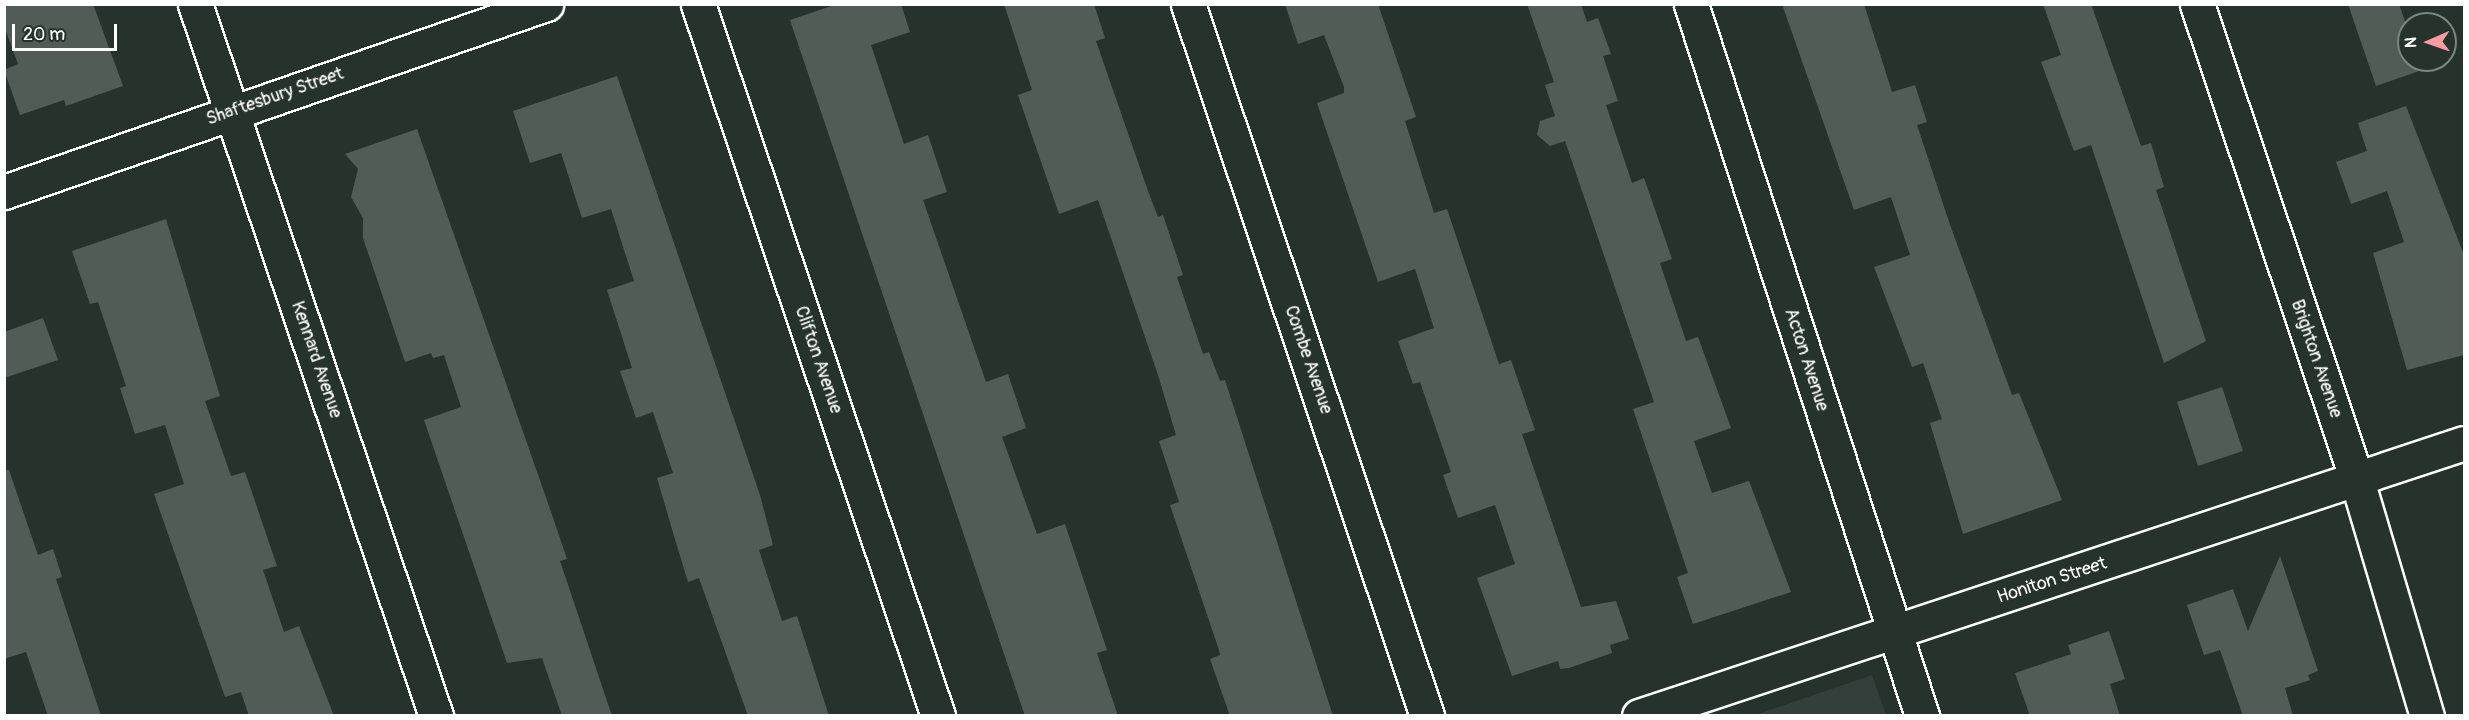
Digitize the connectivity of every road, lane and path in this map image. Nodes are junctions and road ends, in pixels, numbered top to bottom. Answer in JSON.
{"nodes":[{"id":1,"x":195,"y":4,"type":"edge"},
{"id":2,"x":546,"y":4,"type":"edge"},
{"id":3,"x":698,"y":4,"type":"edge"},
{"id":4,"x":1188,"y":4,"type":"edge"},
{"id":5,"x":1691,"y":4,"type":"edge"},
{"id":6,"x":2197,"y":4,"type":"edge"},
{"id":7,"x":232,"y":112,"type":"junction"},
{"id":8,"x":4,"y":192,"type":"edge"},
{"id":9,"x":2464,"y":443,"type":"edge"},
{"id":10,"x":2357,"y":480,"type":"junction"},
{"id":11,"x":1895,"y":632,"type":"junction"},
{"id":12,"x":436,"y":716,"type":"edge"},
{"id":13,"x":938,"y":716,"type":"edge"},
{"id":14,"x":1427,"y":716,"type":"edge"},
{"id":15,"x":1639,"y":716,"type":"edge"},
{"id":16,"x":1922,"y":716,"type":"edge"},
{"id":17,"x":2427,"y":716,"type":"edge"}],
"edges":[{"from":1,"to":7,"type":"street","name":"Kennard Avenue"},
{"from":2,"to":7,"type":"street","name":"Shaftesbury Street"},
{"from":3,"to":13,"type":"street","name":"Clifton Avenue"},
{"from":4,"to":14,"type":"street","name":"Combe Avenue"},
{"from":5,"to":11,"type":"street","name":"Acton Avenue"},
{"from":6,"to":10,"type":"street","name":"Brighton Avenue"},
{"from":7,"to":8,"type":"street","name":"Shaftesbury Street"},
{"from":7,"to":12,"type":"street","name":"Kennard Avenue"},
{"from":9,"to":10,"type":"street","name":"Honiton Street"},
{"from":10,"to":11,"type":"street","name":"Honiton Street"},
{"from":10,"to":17,"type":"street","name":"Brighton Avenue"},
{"from":11,"to":15,"type":"street","name":"Honiton Street"},
{"from":11,"to":16,"type":"street","name":"Acton Avenue"}]}
